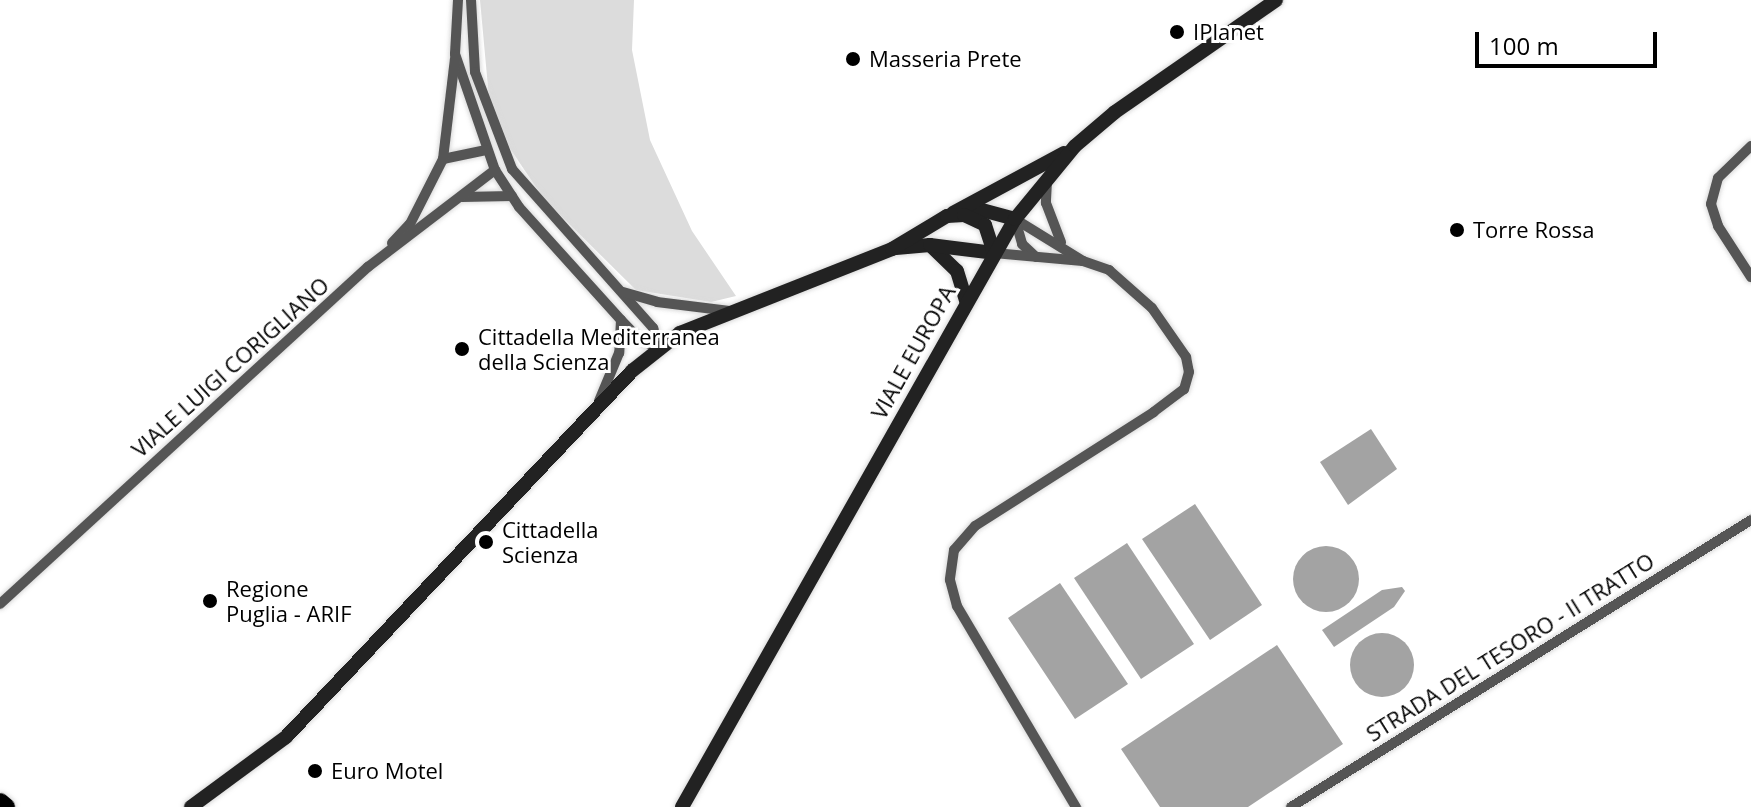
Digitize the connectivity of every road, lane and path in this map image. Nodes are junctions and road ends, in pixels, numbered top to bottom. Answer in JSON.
{"nodes":[{"id":1,"x":458,"y":0,"type":"edge"},
{"id":2,"x":471,"y":0,"type":"edge"},
{"id":3,"x":1276,"y":0,"type":"edge"},
{"id":4,"x":455,"y":54,"type":"junction"},
{"id":5,"x":1075,"y":146,"type":"junction"},
{"id":6,"x":1751,"y":146,"type":"edge"},
{"id":7,"x":486,"y":150,"type":"junction"},
{"id":8,"x":443,"y":159,"type":"junction"},
{"id":9,"x":495,"y":170,"type":"junction"},
{"id":10,"x":1047,"y":180,"type":"junction"},
{"id":11,"x":512,"y":196,"type":"junction"},
{"id":12,"x":456,"y":199,"type":"junction"},
{"id":13,"x":967,"y":206,"type":"junction"},
{"id":14,"x":947,"y":216,"type":"junction"},
{"id":15,"x":1015,"y":219,"type":"junction"},
{"id":16,"x":1062,"y":244,"type":"junction"},
{"id":17,"x":930,"y":245,"type":"junction"},
{"id":18,"x":892,"y":249,"type":"junction"},
{"id":19,"x":994,"y":253,"type":"junction"},
{"id":20,"x":1036,"y":257,"type":"junction"},
{"id":21,"x":1083,"y":261,"type":"junction"},
{"id":22,"x":368,"y":267,"type":"junction"},
{"id":23,"x":1751,"y":277,"type":"edge"},
{"id":24,"x":620,"y":291,"type":"junction"},
{"id":25,"x":966,"y":301,"type":"junction"},
{"id":26,"x":735,"y":311,"type":"junction"},
{"id":27,"x":621,"y":320,"type":"junction"},
{"id":28,"x":659,"y":348,"type":"junction"},
{"id":29,"x":596,"y":408,"type":"junction"},
{"id":30,"x":1751,"y":520,"type":"edge"},
{"id":31,"x":0,"y":604,"type":"edge"},
{"id":32,"x":0,"y":802,"type":"edge"},
{"id":33,"x":6,"y":807,"type":"edge"},
{"id":34,"x":191,"y":807,"type":"edge"},
{"id":35,"x":682,"y":807,"type":"edge"},
{"id":36,"x":1076,"y":807,"type":"edge"},
{"id":37,"x":1291,"y":807,"type":"edge"}],
"edges":[{"from":1,"to":4,"type":"street"},
{"from":2,"to":24,"type":"street"},
{"from":3,"to":5,"type":"main road","name":"VIALE EUROPA"},
{"from":4,"to":7,"type":"street"},
{"from":4,"to":8,"type":"street"},
{"from":5,"to":10,"type":"main road","name":"VIALE EUROPA"},
{"from":5,"to":13,"type":"main road"},
{"from":6,"to":23,"type":"street"},
{"from":7,"to":8,"type":"street"},
{"from":7,"to":9,"type":"street"},
{"from":8,"to":22,"type":"street"},
{"from":9,"to":11,"type":"street"},
{"from":9,"to":12,"type":"street","name":"VIALE LUIGI CORIGLIANO"},
{"from":10,"to":15,"type":"main road","name":"VIALE EUROPA"},
{"from":10,"to":16,"type":"street"},
{"from":11,"to":12,"type":"street"},
{"from":11,"to":27,"type":"street"},
{"from":12,"to":22,"type":"street","name":"VIALE LUIGI CORIGLIANO"},
{"from":13,"to":14,"type":"main road"},
{"from":13,"to":15,"type":"main road"},
{"from":14,"to":18,"type":"main road"},
{"from":14,"to":19,"type":"main road"},
{"from":15,"to":16,"type":"street"},
{"from":15,"to":19,"type":"main road","name":"VIALE EUROPA"},
{"from":15,"to":20,"type":"street"},
{"from":16,"to":21,"type":"street"},
{"from":17,"to":18,"type":"main road"},
{"from":17,"to":19,"type":"main road"},
{"from":17,"to":25,"type":"main road"},
{"from":18,"to":26,"type":"main road"},
{"from":19,"to":20,"type":"street"},
{"from":19,"to":25,"type":"main road","name":"VIALE EUROPA"},
{"from":20,"to":21,"type":"street"},
{"from":21,"to":36,"type":"street"},
{"from":22,"to":31,"type":"street","name":"VIALE LUIGI CORIGLIANO"},
{"from":24,"to":26,"type":"street"},
{"from":24,"to":28,"type":"street"},
{"from":25,"to":35,"type":"main road","name":"VIALE EUROPA"},
{"from":26,"to":28,"type":"main road"},
{"from":27,"to":28,"type":"street"},
{"from":27,"to":29,"type":"street"},
{"from":28,"to":29,"type":"main road"},
{"from":29,"to":34,"type":"main road"},
{"from":30,"to":37,"type":"street","name":"STRADA DEL TESORO - II TRATTO"},
{"from":32,"to":33,"type":"highway"}]}
